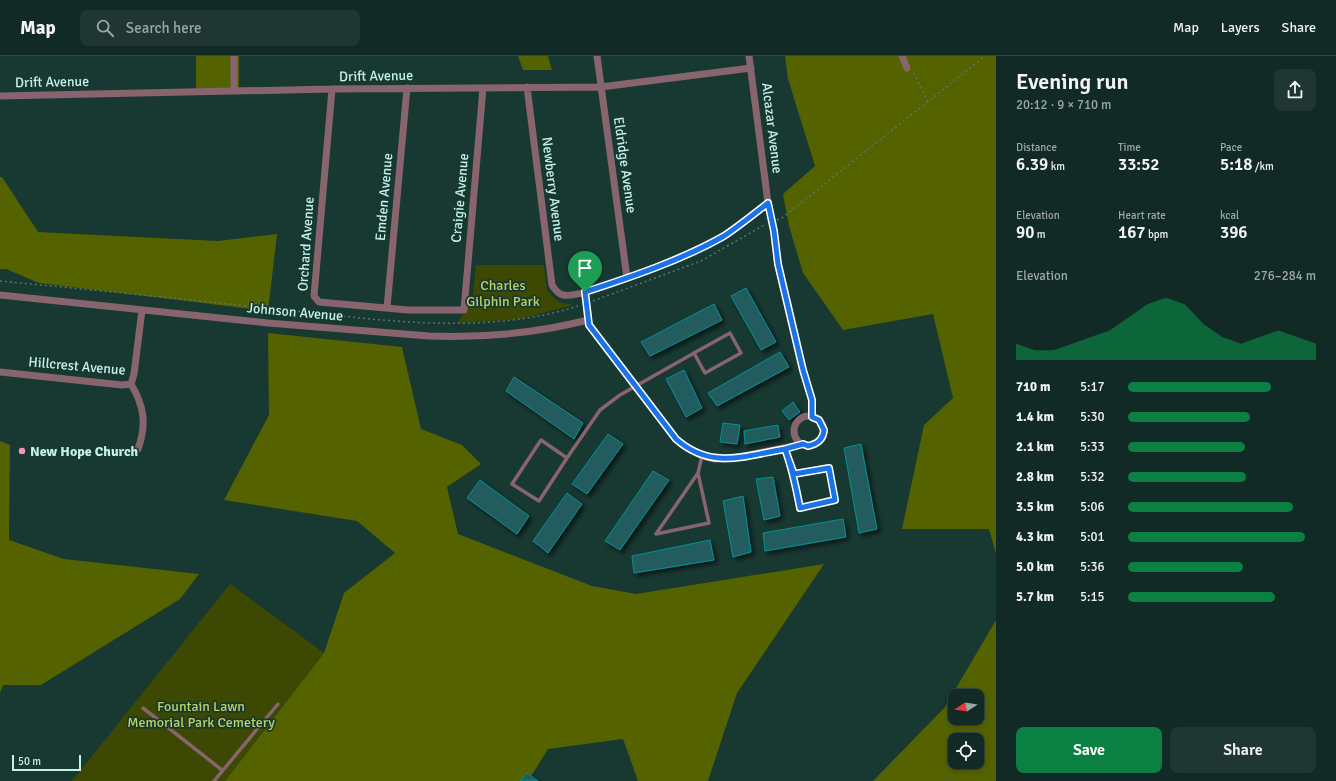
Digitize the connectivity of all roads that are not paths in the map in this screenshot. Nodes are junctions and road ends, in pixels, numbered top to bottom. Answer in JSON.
{"nodes":[{"id":1,"x":234,"y":56,"type":"edge"},
{"id":2,"x":597,"y":56,"type":"edge"},
{"id":3,"x":749,"y":56,"type":"edge"},
{"id":4,"x":902,"y":56,"type":"edge"},
{"id":5,"x":751,"y":68,"type":"junction"},
{"id":6,"x":907,"y":68,"type":"road end"},
{"id":7,"x":527,"y":87,"type":"junction"},
{"id":8,"x":601,"y":87,"type":"junction"},
{"id":9,"x":407,"y":88,"type":"junction"},
{"id":10,"x":483,"y":88,"type":"junction"},
{"id":11,"x":332,"y":89,"type":"junction"},
{"id":12,"x":234,"y":91,"type":"junction"},
{"id":13,"x":0,"y":96,"type":"edge"},
{"id":14,"x":768,"y":203,"type":"junction"},
{"id":15,"x":627,"y":278,"type":"junction"},
{"id":16,"x":585,"y":292,"type":"junction"},
{"id":17,"x":0,"y":295,"type":"edge"},
{"id":18,"x":387,"y":308,"type":"junction"},
{"id":19,"x":142,"y":310,"type":"junction"},
{"id":20,"x":464,"y":310,"type":"joint"},
{"id":21,"x":588,"y":320,"type":"junction"},
{"id":22,"x":694,"y":354,"type":"junction"},
{"id":23,"x":0,"y":372,"type":"edge"},
{"id":24,"x":131,"y":384,"type":"junction"},
{"id":25,"x":635,"y":387,"type":"junction"},
{"id":26,"x":812,"y":417,"type":"junction"},
{"id":27,"x":803,"y":444,"type":"junction"},
{"id":28,"x":138,"y":449,"type":"dead end"},
{"id":29,"x":785,"y":449,"type":"junction"},
{"id":30,"x":702,"y":456,"type":"junction"},
{"id":31,"x":567,"y":458,"type":"junction"},
{"id":32,"x":698,"y":473,"type":"junction"},
{"id":33,"x":794,"y":474,"type":"junction"},
{"id":34,"x":278,"y":704,"type":"dead end"},
{"id":35,"x":143,"y":708,"type":"dead end"},
{"id":36,"x":222,"y":770,"type":"junction"},
{"id":37,"x":214,"y":781,"type":"edge"}],
"edges":[{"from":1,"to":12,"type":"street"},
{"from":2,"to":8,"type":"street","name":"Eldridge Avenue"},
{"from":3,"to":5,"type":"street","name":"Alcazar Avenue"},
{"from":4,"to":6,"type":"street"},
{"from":5,"to":8,"type":"street","name":"Drift Avenue"},
{"from":5,"to":14,"type":"street","name":"Alcazar Avenue"},
{"from":7,"to":8,"type":"street","name":"Drift Avenue"},
{"from":7,"to":10,"type":"street","name":"Drift Avenue"},
{"from":7,"to":16,"type":"street","name":"Newberry Avenue"},
{"from":8,"to":15,"type":"street","name":"Eldridge Avenue"},
{"from":9,"to":10,"type":"street","name":"Drift Avenue"},
{"from":9,"to":11,"type":"street","name":"Drift Avenue"},
{"from":9,"to":18,"type":"street","name":"Emden Avenue"},
{"from":10,"to":20,"type":"street","name":"Craigie Avenue"},
{"from":11,"to":12,"type":"street","name":"Drift Avenue"},
{"from":11,"to":18,"type":"street","name":"Orchard Avenue"},
{"from":12,"to":13,"type":"street","name":"Drift Avenue"},
{"from":14,"to":15,"type":"street"},
{"from":14,"to":26,"type":"lane"},
{"from":15,"to":16,"type":"street"},
{"from":16,"to":21,"type":"street"},
{"from":17,"to":19,"type":"street","name":"Johnson Avenue"},
{"from":18,"to":20,"type":"street","name":"Orchard Avenue"},
{"from":19,"to":21,"type":"street","name":"Johnson Avenue"},
{"from":19,"to":24,"type":"street"},
{"from":21,"to":25,"type":"street"},
{"from":22,"to":22,"type":"lane"},
{"from":22,"to":25,"type":"lane"},
{"from":23,"to":24,"type":"street","name":"Hillcrest Avenue"},
{"from":24,"to":28,"type":"street","name":"Hillcrest Avenue"},
{"from":25,"to":30,"type":"street"},
{"from":25,"to":31,"type":"lane"},
{"from":26,"to":27,"type":"street"},
{"from":26,"to":27,"type":"street"},
{"from":27,"to":29,"type":"street"},
{"from":29,"to":30,"type":"street"},
{"from":29,"to":33,"type":"lane"},
{"from":30,"to":32,"type":"lane"},
{"from":31,"to":31,"type":"lane"},
{"from":32,"to":32,"type":"lane"},
{"from":33,"to":33,"type":"lane"},
{"from":34,"to":36,"type":"lane"},
{"from":35,"to":36,"type":"lane"},
{"from":36,"to":37,"type":"lane"}]}
